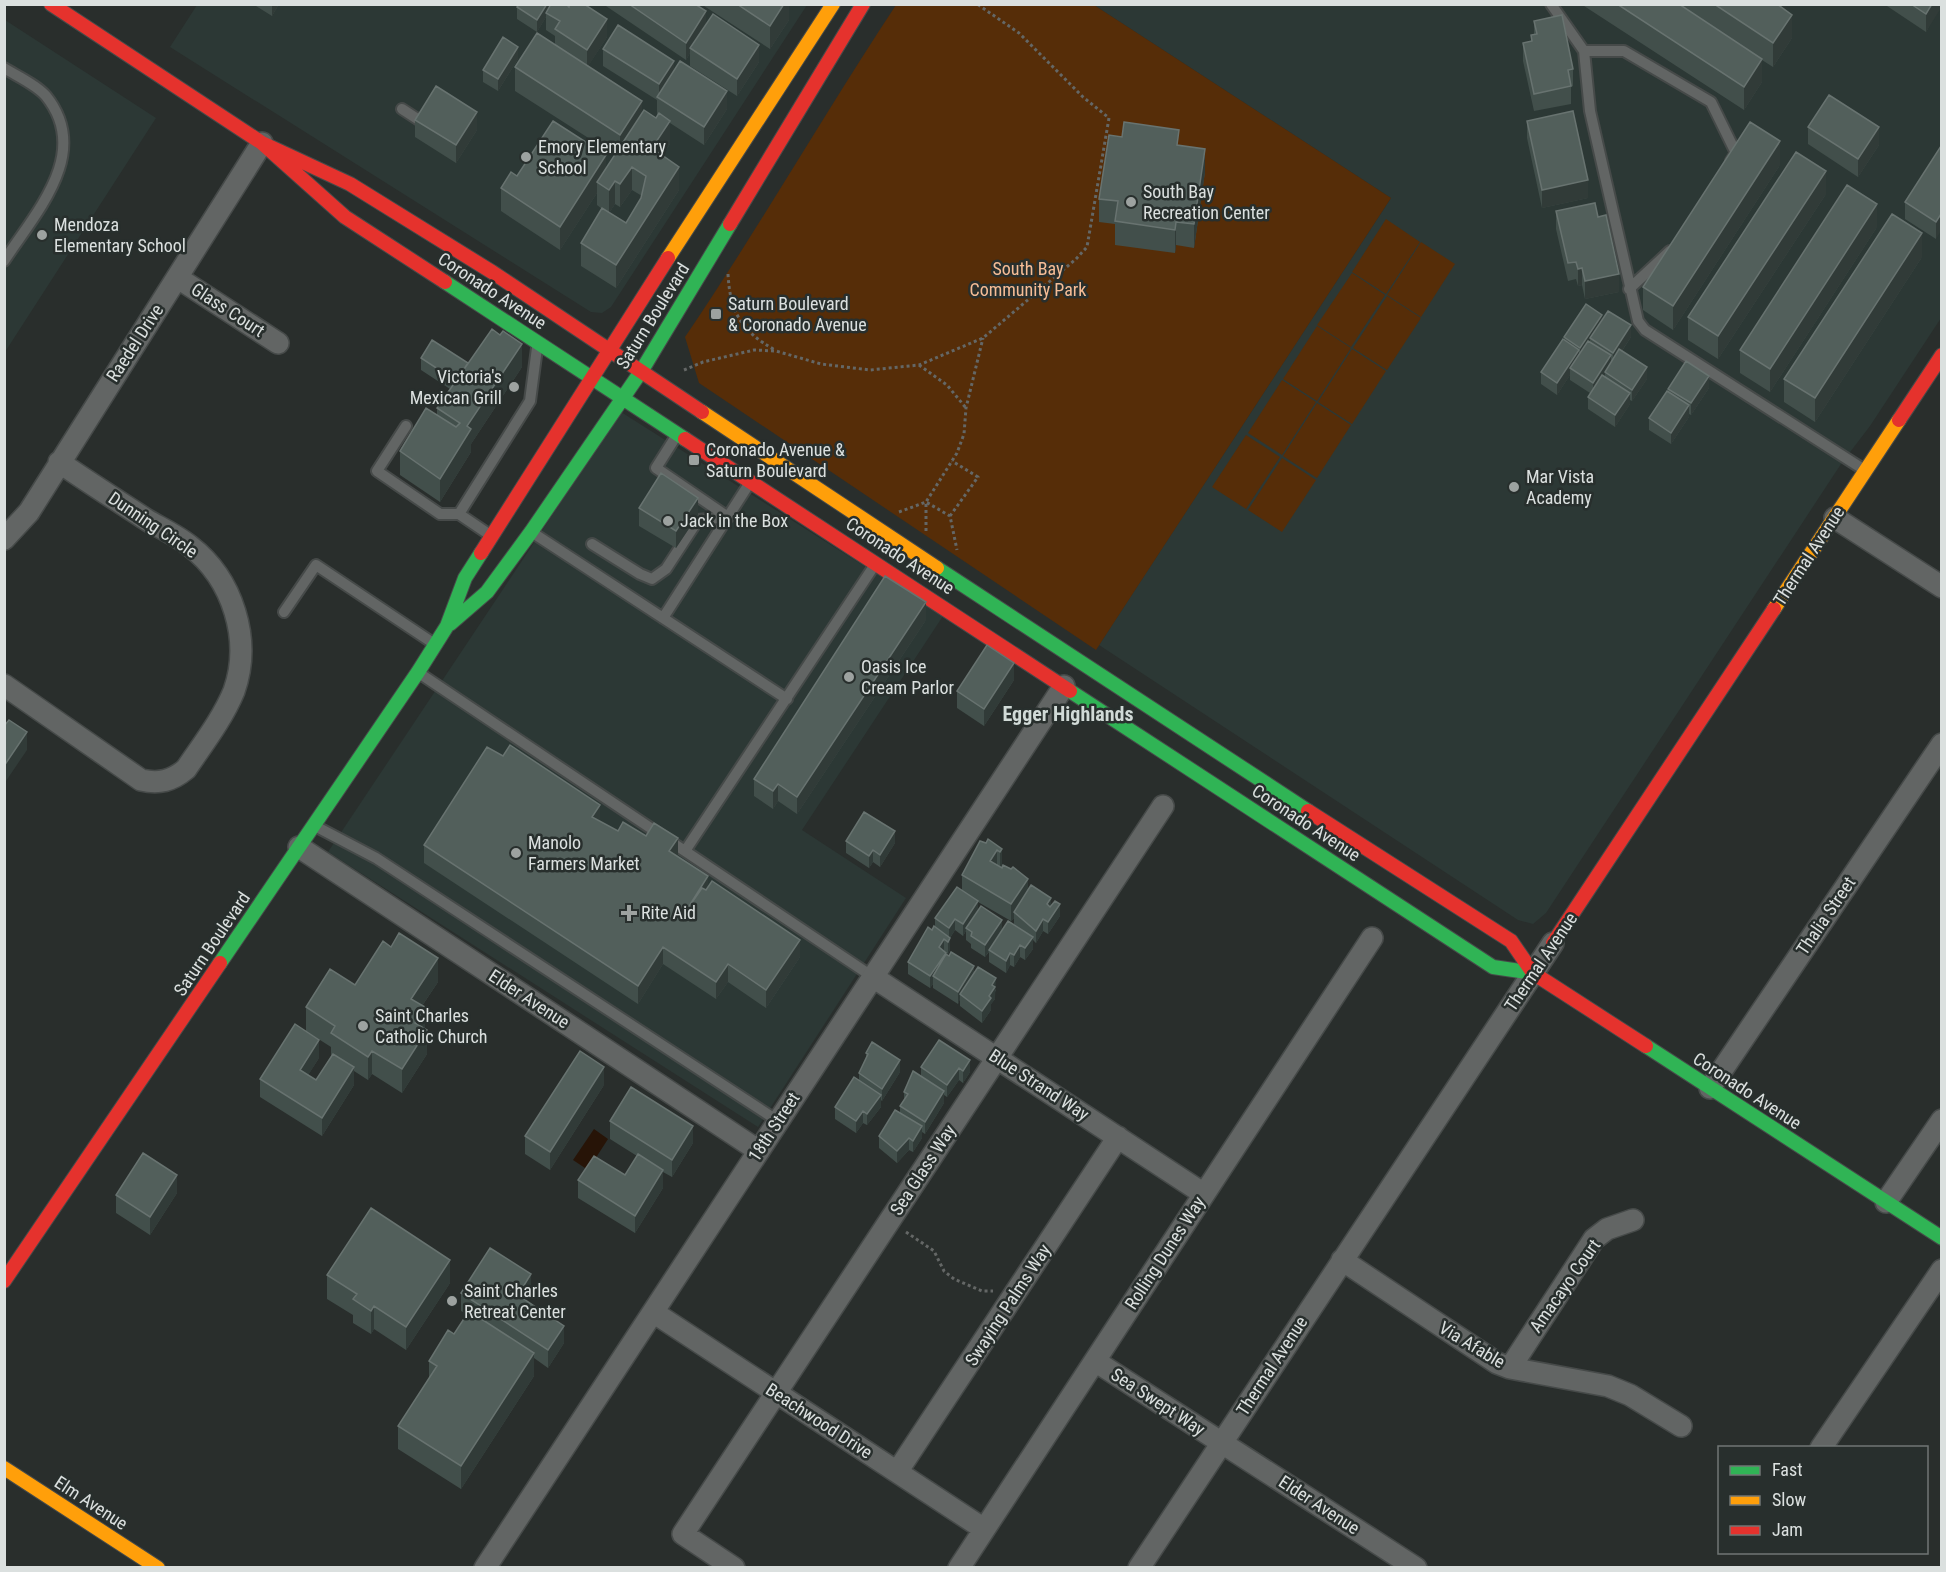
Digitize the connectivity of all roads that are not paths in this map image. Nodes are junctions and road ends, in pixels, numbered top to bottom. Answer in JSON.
{"nodes":[{"id":1,"x":51,"y":4,"type":"edge"},
{"id":2,"x":863,"y":4,"type":"edge"},
{"id":3,"x":1551,"y":4,"type":"edge"},
{"id":4,"x":829,"y":6,"type":"edge"},
{"id":5,"x":1584,"y":51,"type":"junction"},
{"id":6,"x":4,"y":68,"type":"edge"},
{"id":7,"x":402,"y":109,"type":"dead end"},
{"id":8,"x":423,"y":122,"type":"edge"},
{"id":9,"x":262,"y":143,"type":"junction"},
{"id":10,"x":1724,"y":171,"type":"edge"},
{"id":11,"x":1677,"y":244,"type":"edge"},
{"id":12,"x":4,"y":261,"type":"edge"},
{"id":13,"x":178,"y":278,"type":"junction"},
{"id":14,"x":1629,"y":289,"type":"junction"},
{"id":15,"x":538,"y":342,"type":"junction"},
{"id":16,"x":278,"y":343,"type":"dead end"},
{"id":17,"x":609,"y":348,"type":"junction"},
{"id":18,"x":1941,"y":355,"type":"edge"},
{"id":19,"x":642,"y":370,"type":"junction"},
{"id":20,"x":591,"y":376,"type":"junction"},
{"id":21,"x":622,"y":398,"type":"junction"},
{"id":22,"x":406,"y":426,"type":"dead end"},
{"id":23,"x":678,"y":434,"type":"junction"},
{"id":24,"x":59,"y":462,"type":"junction"},
{"id":25,"x":1866,"y":471,"type":"junction"},
{"id":26,"x":751,"y":481,"type":"junction"},
{"id":27,"x":459,"y":514,"type":"junction"},
{"id":28,"x":728,"y":517,"type":"junction"},
{"id":29,"x":1835,"y":518,"type":"junction"},
{"id":30,"x":531,"y":532,"type":"junction"},
{"id":31,"x":491,"y":536,"type":"junction"},
{"id":32,"x":4,"y":539,"type":"edge"},
{"id":33,"x":592,"y":544,"type":"dead end"},
{"id":34,"x":877,"y":562,"type":"junction"},
{"id":35,"x":1941,"y":587,"type":"edge"},
{"id":36,"x":284,"y":612,"type":"dead end"},
{"id":37,"x":663,"y":618,"type":"junction"},
{"id":38,"x":447,"y":626,"type":"junction"},
{"id":39,"x":436,"y":645,"type":"junction"},
{"id":40,"x":1079,"y":663,"type":"junction"},
{"id":41,"x":418,"y":672,"type":"junction"},
{"id":42,"x":4,"y":685,"type":"edge"},
{"id":43,"x":1064,"y":686,"type":"junction"},
{"id":44,"x":787,"y":699,"type":"junction"},
{"id":45,"x":1941,"y":744,"type":"edge"},
{"id":46,"x":1163,"y":806,"type":"dead end"},
{"id":47,"x":313,"y":825,"type":"junction"},
{"id":48,"x":299,"y":847,"type":"junction"},
{"id":49,"x":685,"y":851,"type":"junction"},
{"id":50,"x":1372,"y":938,"type":"dead end"},
{"id":51,"x":1554,"y":943,"type":"joint"},
{"id":52,"x":1533,"y":973,"type":"junction"},
{"id":53,"x":873,"y":977,"type":"junction"},
{"id":54,"x":997,"y":1058,"type":"junction"},
{"id":55,"x":1710,"y":1088,"type":"junction"},
{"id":56,"x":1941,"y":1120,"type":"edge"},
{"id":57,"x":778,"y":1121,"type":"junction"},
{"id":58,"x":1118,"y":1137,"type":"junction"},
{"id":59,"x":759,"y":1151,"type":"junction"},
{"id":60,"x":1204,"y":1194,"type":"junction"},
{"id":61,"x":1886,"y":1202,"type":"junction"},
{"id":62,"x":1633,"y":1220,"type":"dead end"},
{"id":63,"x":1941,"y":1238,"type":"edge"},
{"id":64,"x":1342,"y":1260,"type":"junction"},
{"id":65,"x":1941,"y":1270,"type":"edge"},
{"id":66,"x":4,"y":1281,"type":"edge"},
{"id":67,"x":653,"y":1312,"type":"junction"},
{"id":68,"x":1095,"y":1361,"type":"junction"},
{"id":69,"x":1510,"y":1368,"type":"junction"},
{"id":70,"x":776,"y":1393,"type":"junction"},
{"id":71,"x":1681,"y":1426,"type":"dead end"},
{"id":72,"x":1222,"y":1442,"type":"junction"},
{"id":73,"x":1822,"y":1446,"type":"edge"},
{"id":74,"x":4,"y":1468,"type":"edge"},
{"id":75,"x":897,"y":1472,"type":"junction"},
{"id":76,"x":984,"y":1529,"type":"junction"},
{"id":77,"x":158,"y":1568,"type":"edge"},
{"id":78,"x":485,"y":1568,"type":"edge"},
{"id":79,"x":734,"y":1568,"type":"edge"},
{"id":80,"x":959,"y":1568,"type":"edge"},
{"id":81,"x":1139,"y":1568,"type":"edge"},
{"id":82,"x":1416,"y":1568,"type":"edge"}],
"edges":[{"from":1,"to":9,"type":"main road","name":"Coronado Avenue"},
{"from":2,"to":19,"type":"main road","name":"Saturn Boulevard"},
{"from":3,"to":5,"type":"lane"},
{"from":4,"to":17,"type":"main road","name":"Saturn Boulevard"},
{"from":5,"to":10,"type":"lane"},
{"from":5,"to":14,"type":"lane"},
{"from":6,"to":12,"type":"lane"},
{"from":7,"to":8,"type":"lane"},
{"from":9,"to":13,"type":"street","name":"Raedel Drive"},
{"from":9,"to":15,"type":"main road","name":"Coronado Avenue"},
{"from":9,"to":17,"type":"main road","name":"Coronado Avenue"},
{"from":11,"to":14,"type":"lane"},
{"from":13,"to":16,"type":"street","name":"Glass Court"},
{"from":13,"to":24,"type":"street","name":"Raedel Drive"},
{"from":14,"to":25,"type":"lane"},
{"from":15,"to":20,"type":"main road","name":"Coronado Avenue"},
{"from":15,"to":27,"type":"lane"},
{"from":17,"to":19,"type":"main road","name":"Coronado Avenue"},
{"from":17,"to":20,"type":"main road","name":"Saturn Boulevard"},
{"from":18,"to":25,"type":"main road","name":"Thermal Avenue"},
{"from":19,"to":21,"type":"main road","name":"Saturn Boulevard"},
{"from":19,"to":40,"type":"main road","name":"Coronado Avenue"},
{"from":20,"to":21,"type":"main road","name":"Coronado Avenue"},
{"from":20,"to":31,"type":"main road","name":"Saturn Boulevard"},
{"from":21,"to":23,"type":"main road","name":"Coronado Avenue"},
{"from":21,"to":30,"type":"main road","name":"Saturn Boulevard"},
{"from":22,"to":27,"type":"lane"},
{"from":23,"to":26,"type":"main road","name":"Coronado Avenue"},
{"from":23,"to":28,"type":"lane"},
{"from":24,"to":32,"type":"street","name":"Raedel Drive"},
{"from":24,"to":42,"type":"street","name":"Dunning Circle"},
{"from":25,"to":29,"type":"main road","name":"Thermal Avenue"},
{"from":26,"to":28,"type":"lane"},
{"from":26,"to":34,"type":"main road","name":"Coronado Avenue"},
{"from":27,"to":31,"type":"lane"},
{"from":28,"to":33,"type":"lane"},
{"from":28,"to":37,"type":"lane"},
{"from":29,"to":35,"type":"street"},
{"from":29,"to":51,"type":"main road","name":"Thermal Avenue"},
{"from":30,"to":37,"type":"lane"},
{"from":30,"to":38,"type":"main road","name":"Saturn Boulevard"},
{"from":31,"to":38,"type":"main road","name":"Saturn Boulevard"},
{"from":34,"to":43,"type":"main road","name":"Coronado Avenue"},
{"from":34,"to":44,"type":"lane"},
{"from":36,"to":39,"type":"lane"},
{"from":37,"to":44,"type":"lane"},
{"from":38,"to":39,"type":"main road","name":"Saturn Boulevard"},
{"from":39,"to":41,"type":"main road","name":"Saturn Boulevard"},
{"from":40,"to":43,"type":"main road"},
{"from":40,"to":52,"type":"main road","name":"Coronado Avenue"},
{"from":41,"to":47,"type":"main road","name":"Saturn Boulevard"},
{"from":41,"to":49,"type":"lane"},
{"from":43,"to":52,"type":"main road","name":"Coronado Avenue"},
{"from":43,"to":53,"type":"street","name":"18th Street"},
{"from":44,"to":49,"type":"lane"},
{"from":45,"to":55,"type":"street","name":"Thalia Street"},
{"from":46,"to":54,"type":"street","name":"Sea Glass Way"},
{"from":47,"to":48,"type":"main road","name":"Saturn Boulevard"},
{"from":47,"to":57,"type":"lane"},
{"from":48,"to":59,"type":"street","name":"Elder Avenue"},
{"from":48,"to":66,"type":"main road","name":"Saturn Boulevard"},
{"from":49,"to":53,"type":"lane"},
{"from":50,"to":60,"type":"street","name":"Rolling Dunes Way"},
{"from":51,"to":52,"type":"street","name":"Thermal Avenue"},
{"from":52,"to":55,"type":"main road","name":"Coronado Avenue"},
{"from":52,"to":64,"type":"street","name":"Thermal Avenue"},
{"from":53,"to":54,"type":"street","name":"Blue Strand Way"},
{"from":53,"to":57,"type":"street","name":"18th Street"},
{"from":54,"to":58,"type":"street","name":"Blue Strand Way"},
{"from":54,"to":70,"type":"street","name":"Sea Glass Way"},
{"from":55,"to":61,"type":"main road","name":"Coronado Avenue"},
{"from":56,"to":61,"type":"street"},
{"from":57,"to":59,"type":"street","name":"18th Street"},
{"from":58,"to":60,"type":"street","name":"Blue Strand Way"},
{"from":58,"to":75,"type":"street","name":"Swaying Palms Way"},
{"from":59,"to":67,"type":"street","name":"18th Street"},
{"from":60,"to":68,"type":"street","name":"Rolling Dunes Way"},
{"from":61,"to":63,"type":"main road","name":"Coronado Avenue"},
{"from":62,"to":69,"type":"street","name":"Amacayo Court"},
{"from":64,"to":69,"type":"street","name":"Via Afable"},
{"from":64,"to":72,"type":"street","name":"Thermal Avenue"},
{"from":65,"to":73,"type":"street"},
{"from":67,"to":70,"type":"street","name":"Beachwood Drive"},
{"from":67,"to":78,"type":"street","name":"18th Street"},
{"from":68,"to":72,"type":"street","name":"Sea Swept Way"},
{"from":68,"to":76,"type":"street","name":"Rolling Dunes Way"},
{"from":69,"to":71,"type":"street","name":"Via Afable"},
{"from":70,"to":75,"type":"street","name":"Beachwood Drive"},
{"from":70,"to":79,"type":"street","name":"Sea Glass Way"},
{"from":72,"to":81,"type":"street","name":"Thermal Avenue"},
{"from":72,"to":82,"type":"street","name":"Elder Avenue"},
{"from":74,"to":77,"type":"main road","name":"Elm Avenue"},
{"from":75,"to":76,"type":"street","name":"Beachwood Drive"},
{"from":76,"to":80,"type":"street","name":"Rolling Dunes Way"}]}
